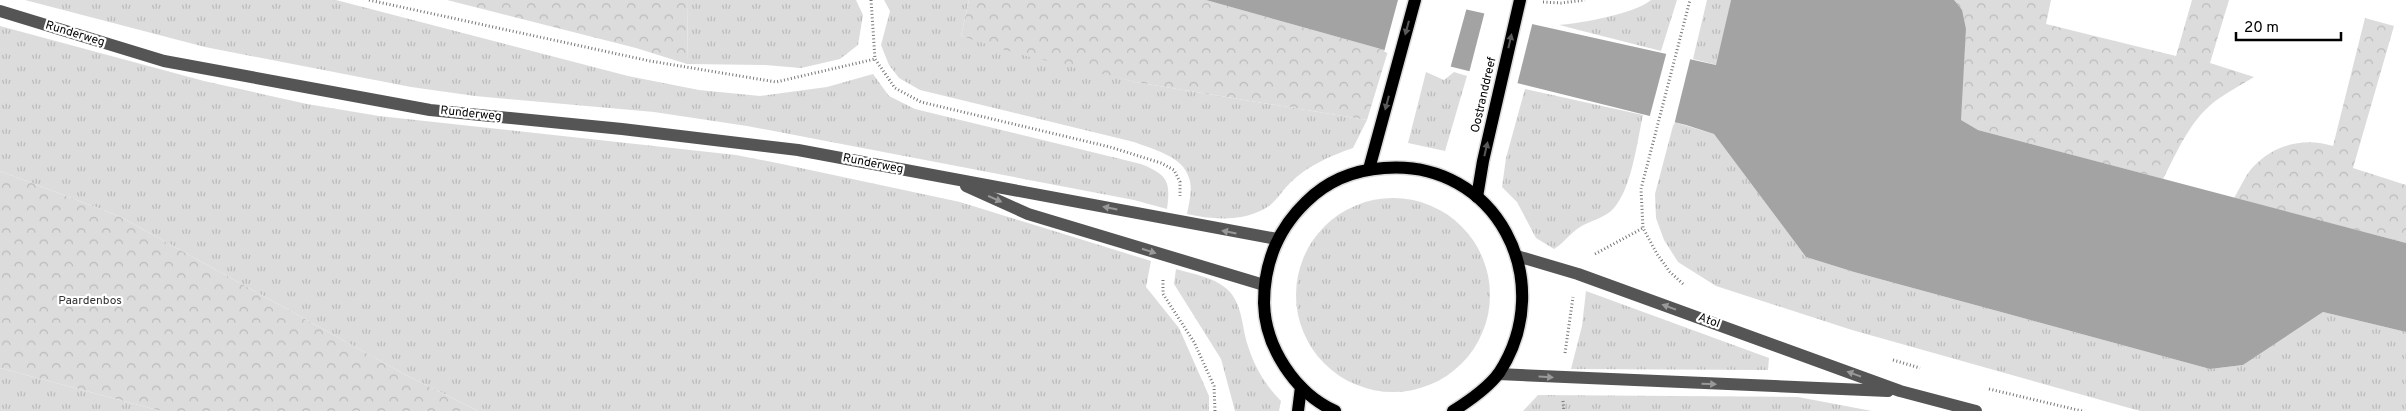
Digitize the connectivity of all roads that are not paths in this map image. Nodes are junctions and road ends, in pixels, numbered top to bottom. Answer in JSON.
{"nodes":[{"id":1,"x":1415,"y":0,"type":"edge"},
{"id":2,"x":1520,"y":0,"type":"edge"},
{"id":3,"x":0,"y":11,"type":"edge"},
{"id":4,"x":1369,"y":169,"type":"junction"},
{"id":5,"x":950,"y":179,"type":"junction"},
{"id":6,"x":1477,"y":197,"type":"junction"},
{"id":7,"x":1277,"y":239,"type":"junction"},
{"id":8,"x":1517,"y":256,"type":"junction"},
{"id":9,"x":1264,"y":286,"type":"junction"},
{"id":10,"x":1498,"y":374,"type":"junction"},
{"id":11,"x":1301,"y":387,"type":"junction"},
{"id":12,"x":1900,"y":391,"type":"junction"},
{"id":13,"x":1298,"y":411,"type":"edge"},
{"id":14,"x":1336,"y":411,"type":"edge"},
{"id":15,"x":1453,"y":411,"type":"edge"},
{"id":16,"x":1976,"y":411,"type":"edge"}],
"edges":[{"from":1,"to":4,"type":"main road","one_way":true},
{"from":6,"to":2,"type":"main road","name":"Oostranddreef","one_way":true},
{"from":3,"to":5,"type":"street","name":"Runderweg"},
{"from":4,"to":6,"type":"main road"},
{"from":4,"to":7,"type":"main road"},
{"from":7,"to":5,"type":"street","name":"Runderweg","one_way":true},
{"from":5,"to":9,"type":"street","name":"Runderweg","one_way":true},
{"from":6,"to":8,"type":"main road"},
{"from":7,"to":9,"type":"main road"},
{"from":8,"to":10,"type":"main road"},
{"from":12,"to":8,"type":"street","name":"Atol","one_way":true},
{"from":9,"to":11,"type":"main road"},
{"from":10,"to":12,"type":"street","name":"Atol","one_way":true},
{"from":10,"to":15,"type":"main road"},
{"from":11,"to":13,"type":"main road"},
{"from":11,"to":14,"type":"main road"},
{"from":12,"to":16,"type":"street","name":"Atol"}]}
